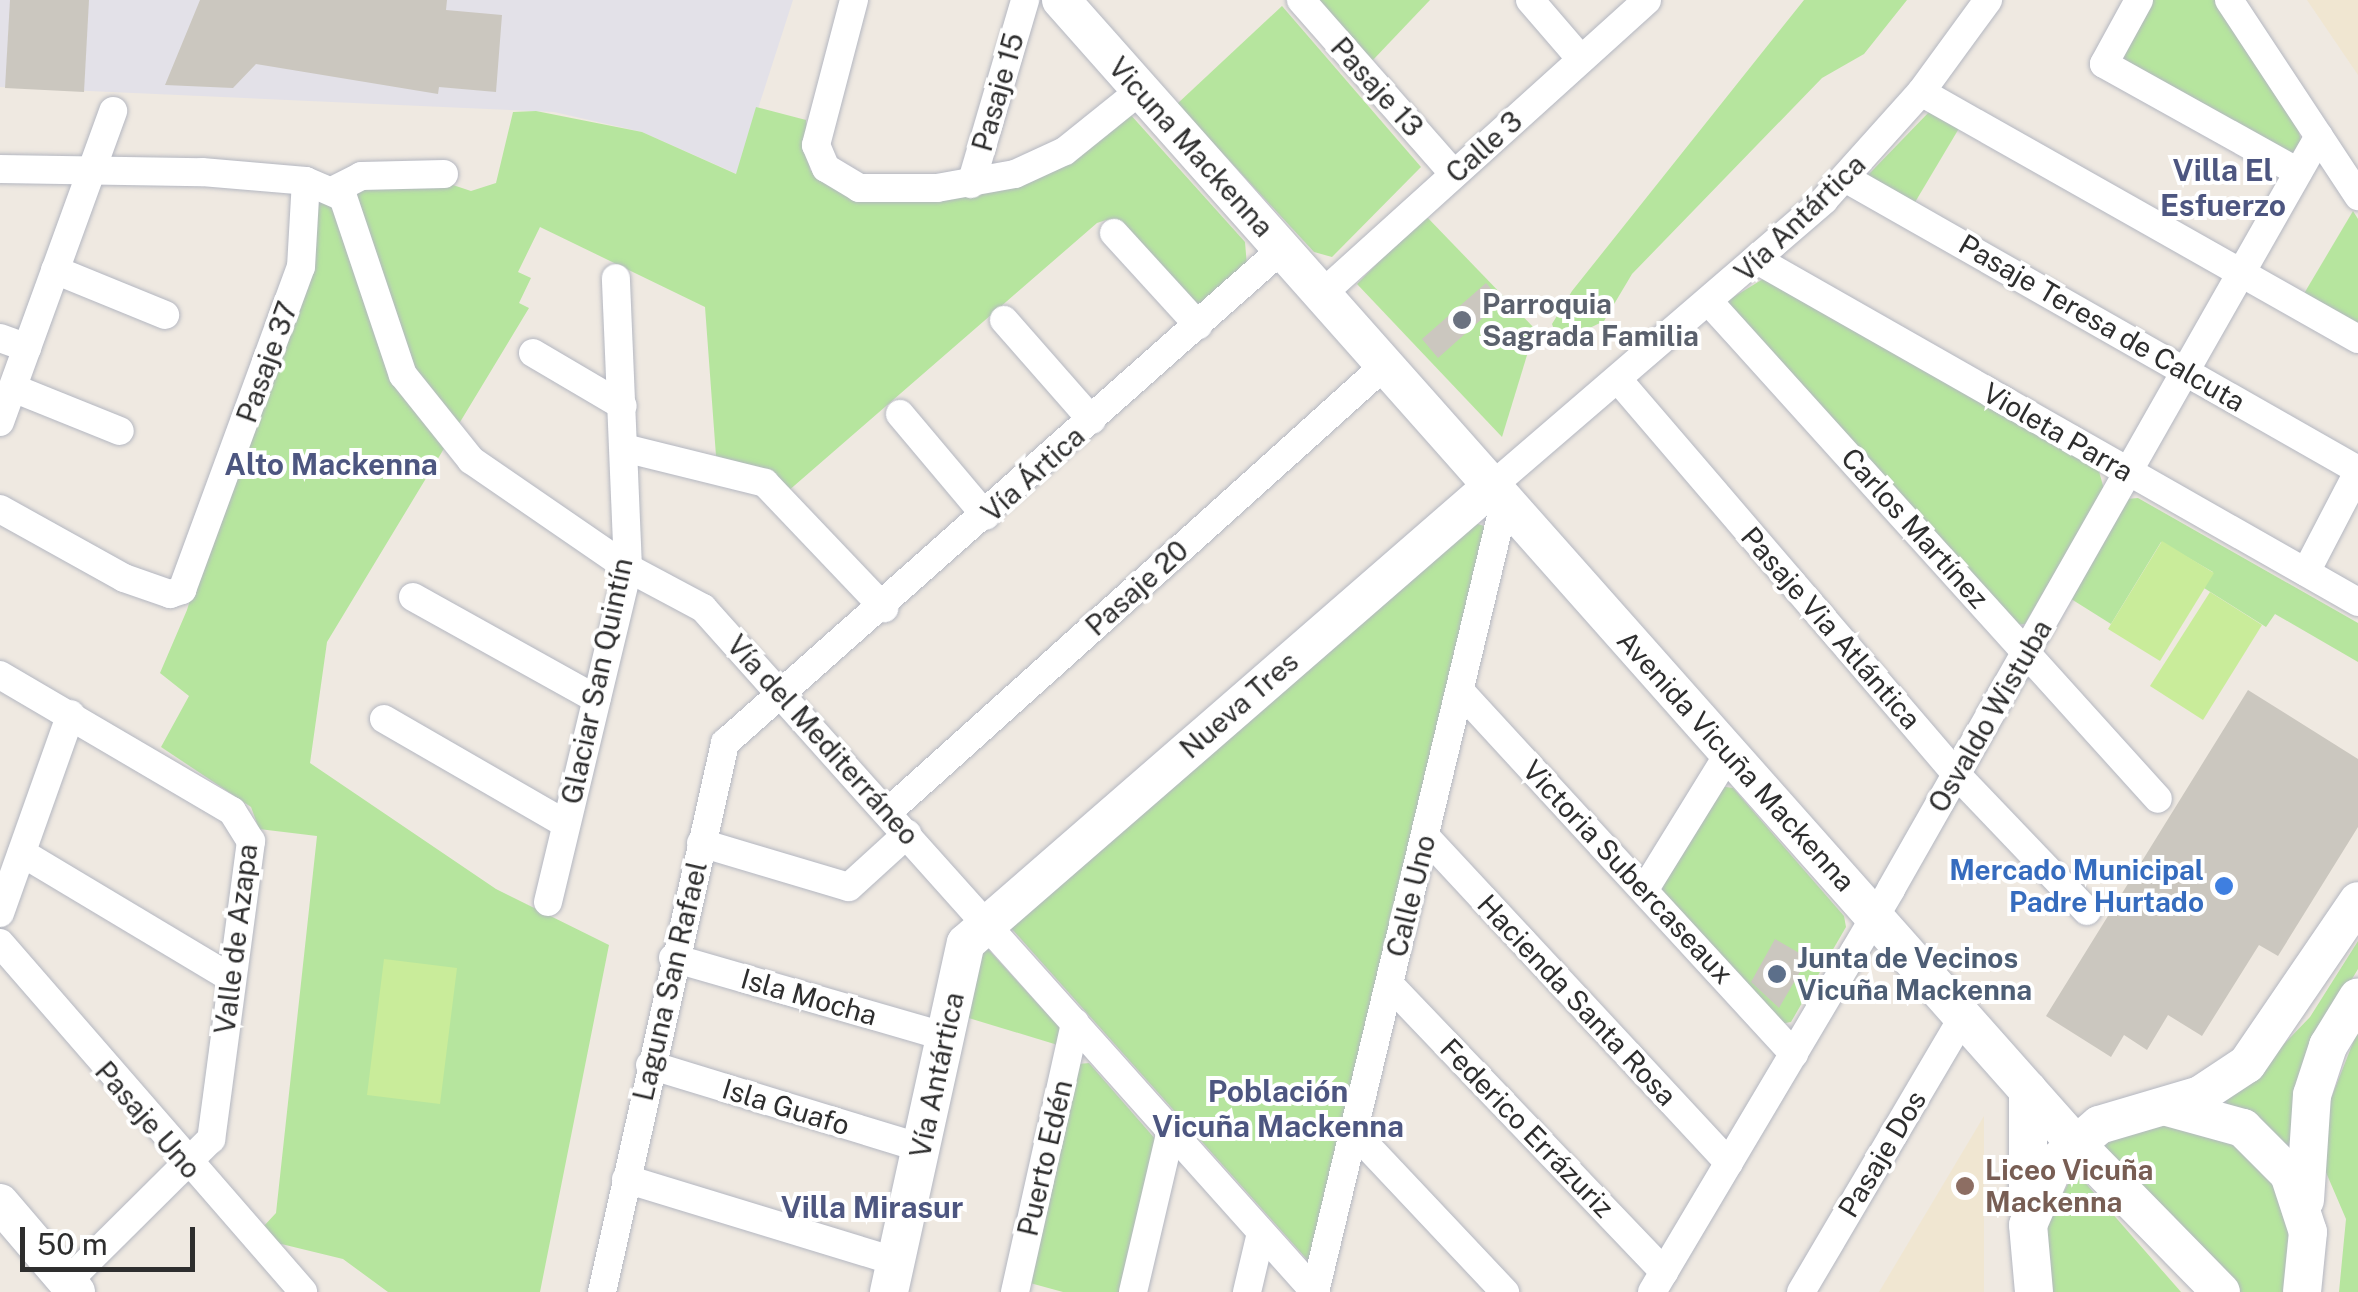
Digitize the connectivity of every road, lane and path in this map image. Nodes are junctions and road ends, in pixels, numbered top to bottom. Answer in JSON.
{"nodes":[{"id":1,"x":854,"y":0,"type":"edge"},
{"id":2,"x":1025,"y":0,"type":"edge"},
{"id":3,"x":1061,"y":0,"type":"edge"},
{"id":4,"x":1301,"y":0,"type":"edge"},
{"id":5,"x":1530,"y":0,"type":"edge"},
{"id":6,"x":1646,"y":0,"type":"edge"},
{"id":7,"x":1988,"y":0,"type":"edge"},
{"id":8,"x":2138,"y":0,"type":"edge"},
{"id":9,"x":2229,"y":0,"type":"edge"},
{"id":10,"x":1581,"y":60,"type":"junction"},
{"id":11,"x":1141,"y":90,"type":"junction"},
{"id":12,"x":1921,"y":92,"type":"junction"},
{"id":13,"x":113,"y":110,"type":"dead end"},
{"id":14,"x":2319,"y":136,"type":"junction"},
{"id":15,"x":0,"y":168,"type":"edge"},
{"id":16,"x":93,"y":168,"type":"junction"},
{"id":17,"x":2298,"y":172,"type":"junction"},
{"id":18,"x":444,"y":174,"type":"dead end"},
{"id":19,"x":1454,"y":174,"type":"junction"},
{"id":20,"x":1845,"y":178,"type":"junction"},
{"id":21,"x":306,"y":181,"type":"junction"},
{"id":22,"x":971,"y":184,"type":"junction"},
{"id":23,"x":2358,"y":196,"type":"edge"},
{"id":24,"x":343,"y":198,"type":"junction"},
{"id":25,"x":1114,"y":233,"type":"dead end"},
{"id":26,"x":1282,"y":249,"type":"junction"},
{"id":27,"x":1759,"y":260,"type":"junction"},
{"id":28,"x":55,"y":270,"type":"junction"},
{"id":29,"x":2240,"y":274,"type":"junction"},
{"id":30,"x":616,"y":278,"type":"dead end"},
{"id":31,"x":1322,"y":294,"type":"junction"},
{"id":32,"x":1710,"y":303,"type":"junction"},
{"id":33,"x":165,"y":315,"type":"dead end"},
{"id":34,"x":1004,"y":320,"type":"dead end"},
{"id":35,"x":1198,"y":326,"type":"junction"},
{"id":36,"x":0,"y":338,"type":"edge"},
{"id":37,"x":2358,"y":338,"type":"edge"},
{"id":38,"x":27,"y":348,"type":"junction"},
{"id":39,"x":533,"y":352,"type":"dead end"},
{"id":40,"x":1385,"y":365,"type":"junction"},
{"id":41,"x":2186,"y":370,"type":"junction"},
{"id":42,"x":1621,"y":383,"type":"junction"},
{"id":43,"x":12,"y":388,"type":"junction"},
{"id":44,"x":623,"y":406,"type":"junction"},
{"id":45,"x":900,"y":414,"type":"dead end"},
{"id":46,"x":1092,"y":420,"type":"junction"},
{"id":47,"x":0,"y":422,"type":"edge"},
{"id":48,"x":120,"y":431,"type":"dead end"},
{"id":49,"x":624,"y":448,"type":"junction"},
{"id":50,"x":2358,"y":471,"type":"edge"},
{"id":51,"x":2129,"y":472,"type":"junction"},
{"id":52,"x":1499,"y":493,"type":"junction"},
{"id":53,"x":0,"y":509,"type":"edge"},
{"id":54,"x":986,"y":516,"type":"junction"},
{"id":55,"x":628,"y":568,"type":"junction"},
{"id":56,"x":2306,"y":572,"type":"junction"},
{"id":57,"x":414,"y":597,"type":"dead end"},
{"id":58,"x":2358,"y":602,"type":"edge"},
{"id":59,"x":884,"y":608,"type":"junction"},
{"id":60,"x":2027,"y":651,"type":"junction"},
{"id":61,"x":0,"y":675,"type":"edge"},
{"id":62,"x":1460,"y":692,"type":"junction"},
{"id":63,"x":784,"y":698,"type":"junction"},
{"id":64,"x":596,"y":699,"type":"junction"},
{"id":65,"x":71,"y":714,"type":"junction"},
{"id":66,"x":384,"y":720,"type":"dead end"},
{"id":67,"x":1729,"y":753,"type":"junction"},
{"id":68,"x":1957,"y":775,"type":"junction"},
{"id":69,"x":2158,"y":799,"type":"dead end"},
{"id":70,"x":888,"y":811,"type":"junction"},
{"id":71,"x":566,"y":824,"type":"junction"},
{"id":72,"x":908,"y":834,"type":"junction"},
{"id":73,"x":1426,"y":837,"type":"junction"},
{"id":74,"x":701,"y":843,"type":"junction"},
{"id":75,"x":22,"y":853,"type":"junction"},
{"id":76,"x":1645,"y":889,"type":"junction"},
{"id":77,"x":2358,"y":901,"type":"edge"},
{"id":78,"x":548,"y":902,"type":"dead end"},
{"id":79,"x":2087,"y":911,"type":"dead end"},
{"id":80,"x":0,"y":914,"type":"edge"},
{"id":81,"x":1875,"y":918,"type":"junction"},
{"id":82,"x":985,"y":924,"type":"junction"},
{"id":83,"x":0,"y":944,"type":"edge"},
{"id":84,"x":673,"y":958,"type":"junction"},
{"id":85,"x":231,"y":978,"type":"junction"},
{"id":86,"x":1390,"y":985,"type":"junction"},
{"id":87,"x":2358,"y":997,"type":"edge"},
{"id":88,"x":1963,"y":1017,"type":"junction"},
{"id":89,"x":1076,"y":1023,"type":"junction"},
{"id":90,"x":944,"y":1036,"type":"junction"},
{"id":91,"x":1794,"y":1054,"type":"junction"},
{"id":92,"x":650,"y":1065,"type":"junction"},
{"id":93,"x":2028,"y":1090,"type":"junction"},
{"id":94,"x":2149,"y":1108,"type":"junction"},
{"id":95,"x":1171,"y":1130,"type":"junction"},
{"id":96,"x":1354,"y":1133,"type":"junction"},
{"id":97,"x":2074,"y":1142,"type":"junction"},
{"id":98,"x":921,"y":1148,"type":"junction"},
{"id":99,"x":1729,"y":1163,"type":"junction"},
{"id":100,"x":190,"y":1168,"type":"junction"},
{"id":101,"x":626,"y":1179,"type":"junction"},
{"id":102,"x":0,"y":1203,"type":"edge"},
{"id":103,"x":2304,"y":1213,"type":"junction"},
{"id":104,"x":2152,"y":1228,"type":"junction"},
{"id":105,"x":1261,"y":1233,"type":"junction"},
{"id":106,"x":2309,"y":1254,"type":"junction"},
{"id":107,"x":2028,"y":1267,"type":"edge"},
{"id":108,"x":893,"y":1277,"type":"edge"},
{"id":109,"x":1658,"y":1282,"type":"edge"},
{"id":110,"x":72,"y":1287,"type":"edge"},
{"id":111,"x":304,"y":1292,"type":"edge"},
{"id":112,"x":604,"y":1292,"type":"edge"},
{"id":113,"x":1015,"y":1292,"type":"edge"},
{"id":114,"x":1133,"y":1292,"type":"edge"},
{"id":115,"x":1247,"y":1292,"type":"edge"},
{"id":116,"x":1315,"y":1292,"type":"edge"},
{"id":117,"x":1505,"y":1292,"type":"edge"},
{"id":118,"x":1801,"y":1292,"type":"edge"},
{"id":119,"x":2193,"y":1292,"type":"edge"},
{"id":120,"x":2220,"y":1292,"type":"edge"},
{"id":121,"x":2302,"y":1292,"type":"edge"},
{"id":122,"x":2317,"y":1292,"type":"edge"}],
"edges":[{"from":1,"to":22,"type":"street"},
{"from":2,"to":22,"type":"street","name":"Pasaje 15"},
{"from":3,"to":11,"type":"street","name":"Vicuna Mackenna"},
{"from":4,"to":19,"type":"street","name":"Pasaje 13"},
{"from":5,"to":10,"type":"street"},
{"from":6,"to":10,"type":"street","name":"Calle 3"},
{"from":7,"to":12,"type":"street","name":"Vía Antártica"},
{"from":8,"to":17,"type":"street"},
{"from":9,"to":14,"type":"street"},
{"from":10,"to":19,"type":"street","name":"Calle 3"},
{"from":11,"to":22,"type":"street"},
{"from":11,"to":26,"type":"street","name":"Vicuna Mackenna"},
{"from":12,"to":20,"type":"street","name":"Vía Antártica"},
{"from":12,"to":29,"type":"street"},
{"from":13,"to":16,"type":"street"},
{"from":14,"to":17,"type":"street","name":"Osvaldo Wistuba"},
{"from":14,"to":23,"type":"street"},
{"from":15,"to":16,"type":"street"},
{"from":16,"to":21,"type":"street"},
{"from":16,"to":28,"type":"street"},
{"from":17,"to":29,"type":"street","name":"Osvaldo Wistuba"},
{"from":18,"to":24,"type":"street"},
{"from":19,"to":31,"type":"street","name":"Calle 3"},
{"from":20,"to":27,"type":"street","name":"Vía Antártica"},
{"from":20,"to":41,"type":"street","name":"Pasaje Teresa de Calcuta"},
{"from":21,"to":24,"type":"street"},
{"from":21,"to":53,"type":"street","name":"Pasaje 37"},
{"from":24,"to":55,"type":"street","name":"Vía del Mediterráneo"},
{"from":25,"to":35,"type":"street"},
{"from":26,"to":31,"type":"street","name":"Vicuna Mackenna"},
{"from":26,"to":35,"type":"street","name":"Vía Ártica"},
{"from":27,"to":32,"type":"street","name":"Vía Antártica"},
{"from":27,"to":51,"type":"street","name":"Violeta Parra"},
{"from":28,"to":33,"type":"street"},
{"from":28,"to":38,"type":"street"},
{"from":29,"to":37,"type":"street"},
{"from":29,"to":41,"type":"street","name":"Osvaldo Wistuba"},
{"from":30,"to":44,"type":"street","name":"Glaciar San Quintín"},
{"from":31,"to":40,"type":"street","name":"Avenida Vicuña Mackenna"},
{"from":32,"to":42,"type":"street","name":"Vía Antártica"},
{"from":32,"to":60,"type":"street","name":"Carlos Martínez"},
{"from":34,"to":46,"type":"street"},
{"from":35,"to":46,"type":"street","name":"Vía Ártica"},
{"from":36,"to":38,"type":"street"},
{"from":38,"to":43,"type":"street"},
{"from":39,"to":44,"type":"street"},
{"from":40,"to":52,"type":"street","name":"Avenida Vicuña Mackenna"},
{"from":40,"to":70,"type":"street","name":"Pasaje 20"},
{"from":41,"to":50,"type":"street","name":"Pasaje Teresa de Calcuta"},
{"from":41,"to":51,"type":"street","name":"Osvaldo Wistuba"},
{"from":42,"to":52,"type":"street","name":"Vía Antártica"},
{"from":42,"to":68,"type":"street","name":"Pasaje Via Atlántica"},
{"from":43,"to":47,"type":"street"},
{"from":43,"to":48,"type":"street"},
{"from":44,"to":49,"type":"street","name":"Glaciar San Quintín"},
{"from":45,"to":54,"type":"street"},
{"from":46,"to":54,"type":"street","name":"Vía Ártica"},
{"from":49,"to":55,"type":"street","name":"Glaciar San Quintín"},
{"from":49,"to":59,"type":"street"},
{"from":50,"to":56,"type":"street"},
{"from":51,"to":56,"type":"street","name":"Violeta Parra"},
{"from":51,"to":60,"type":"street","name":"Osvaldo Wistuba"},
{"from":52,"to":62,"type":"street","name":"Calle Uno"},
{"from":52,"to":67,"type":"street","name":"Avenida Vicuña Mackenna"},
{"from":52,"to":82,"type":"street","name":"Nueva Tres"},
{"from":54,"to":59,"type":"street","name":"Vía Ártica"},
{"from":55,"to":63,"type":"street","name":"Vía del Mediterráneo"},
{"from":55,"to":64,"type":"street","name":"Glaciar San Quintín"},
{"from":56,"to":58,"type":"street","name":"Violeta Parra"},
{"from":57,"to":64,"type":"street"},
{"from":59,"to":63,"type":"street","name":"Vía Ártica"},
{"from":60,"to":68,"type":"street","name":"Osvaldo Wistuba"},
{"from":60,"to":69,"type":"street","name":"Carlos Martínez"},
{"from":61,"to":65,"type":"street","name":"Valle de Azapa"},
{"from":62,"to":73,"type":"street","name":"Calle Uno"},
{"from":62,"to":76,"type":"street","name":"Victoria Subercaseaux"},
{"from":63,"to":70,"type":"street","name":"Vía del Mediterráneo"},
{"from":63,"to":74,"type":"street","name":"Laguna San Rafael"},
{"from":64,"to":71,"type":"street","name":"Glaciar San Quintín"},
{"from":65,"to":75,"type":"street"},
{"from":65,"to":85,"type":"street","name":"Valle de Azapa"},
{"from":66,"to":71,"type":"street"},
{"from":67,"to":76,"type":"street"},
{"from":67,"to":81,"type":"street","name":"Avenida Vicuña Mackenna"},
{"from":68,"to":79,"type":"street","name":"Pasaje Via Atlántica"},
{"from":68,"to":81,"type":"street","name":"Osvaldo Wistuba"},
{"from":70,"to":72,"type":"street","name":"Vía del Mediterráneo"},
{"from":71,"to":78,"type":"street","name":"Glaciar San Quintín"},
{"from":72,"to":74,"type":"street"},
{"from":72,"to":82,"type":"street","name":"Vía del Mediterráneo"},
{"from":73,"to":86,"type":"street","name":"Calle Uno"},
{"from":73,"to":99,"type":"street","name":"Hacienda Santa Rosa"},
{"from":74,"to":84,"type":"street","name":"Laguna San Rafael"},
{"from":75,"to":80,"type":"street"},
{"from":75,"to":85,"type":"street"},
{"from":76,"to":91,"type":"street","name":"Victoria Subercaseaux"},
{"from":77,"to":94,"type":"street"},
{"from":81,"to":88,"type":"street","name":"Avenida Vicuña Mackenna"},
{"from":81,"to":91,"type":"street","name":"Osvaldo Wistuba"},
{"from":82,"to":89,"type":"street","name":"Vía del Mediterráneo"},
{"from":82,"to":90,"type":"street","name":"Vía Antártica"},
{"from":83,"to":100,"type":"street","name":"Pasaje Uno"},
{"from":84,"to":90,"type":"street","name":"Isla Mocha"},
{"from":84,"to":92,"type":"street","name":"Laguna San Rafael"},
{"from":85,"to":100,"type":"street","name":"Valle de Azapa"},
{"from":86,"to":96,"type":"street","name":"Calle Uno"},
{"from":86,"to":109,"type":"street","name":"Federico Errázuriz"},
{"from":87,"to":103,"type":"street"},
{"from":88,"to":93,"type":"street","name":"Avenida Vicuña Mackenna"},
{"from":88,"to":118,"type":"street","name":"Pasaje Dos"},
{"from":89,"to":95,"type":"street","name":"Vía del Mediterráneo"},
{"from":89,"to":113,"type":"street","name":"Puerto Edén"},
{"from":90,"to":98,"type":"street","name":"Vía Antártica"},
{"from":91,"to":99,"type":"street","name":"Osvaldo Wistuba"},
{"from":92,"to":98,"type":"street","name":"Isla Guafo"},
{"from":92,"to":101,"type":"street","name":"Laguna San Rafael"},
{"from":93,"to":94,"type":"street"},
{"from":93,"to":97,"type":"street","name":"Avenida Vicuña Mackenna"},
{"from":93,"to":107,"type":"street"},
{"from":94,"to":97,"type":"street"},
{"from":94,"to":103,"type":"street"},
{"from":95,"to":105,"type":"street","name":"Vía del Mediterráneo"},
{"from":95,"to":114,"type":"street"},
{"from":96,"to":116,"type":"street","name":"Calle Uno"},
{"from":96,"to":117,"type":"street"},
{"from":97,"to":104,"type":"street","name":"Avenida Vicuña Mackenna"},
{"from":97,"to":107,"type":"street"},
{"from":98,"to":108,"type":"street","name":"Vía Antártica"},
{"from":99,"to":109,"type":"street","name":"Osvaldo Wistuba"},
{"from":100,"to":110,"type":"street","name":"Valle de Azapa"},
{"from":100,"to":111,"type":"street","name":"Pasaje Uno"},
{"from":101,"to":108,"type":"street"},
{"from":101,"to":112,"type":"street","name":"Laguna San Rafael"},
{"from":102,"to":110,"type":"street"},
{"from":103,"to":106,"type":"street"},
{"from":104,"to":119,"type":"street","name":"Avenida Vicuña Mackenna"},
{"from":104,"to":120,"type":"street","name":"Avenida Vicuña Mackenna"},
{"from":105,"to":115,"type":"street"},
{"from":105,"to":116,"type":"street","name":"Vía del Mediterráneo"},
{"from":106,"to":121,"type":"street"},
{"from":106,"to":122,"type":"street"}]}
